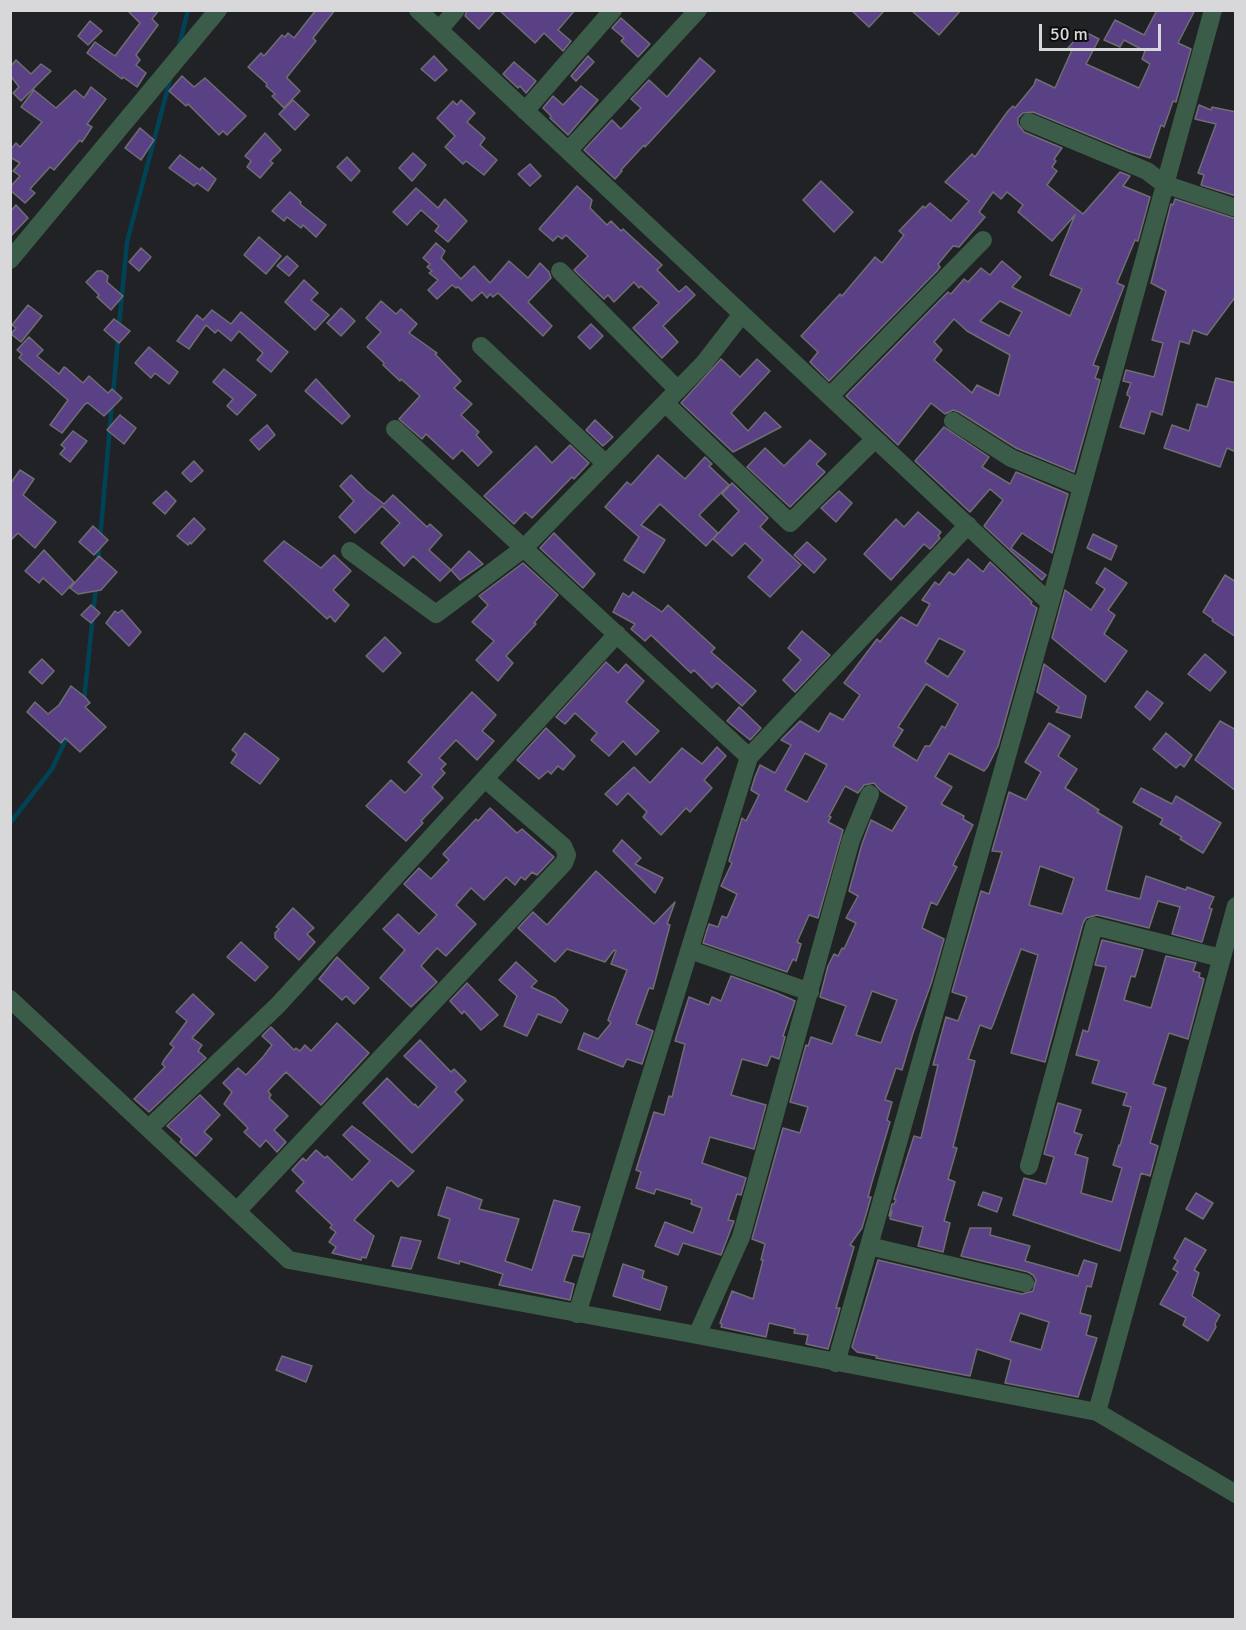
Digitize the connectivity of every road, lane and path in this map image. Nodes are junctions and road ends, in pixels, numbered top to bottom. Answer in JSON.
{"nodes":[{"id":1,"x":218,"y":10,"type":"edge"},
{"id":2,"x":418,"y":10,"type":"edge"},
{"id":3,"x":456,"y":10,"type":"edge"},
{"id":4,"x":613,"y":10,"type":"edge"},
{"id":5,"x":698,"y":10,"type":"edge"},
{"id":6,"x":1213,"y":10,"type":"edge"},
{"id":7,"x":439,"y":30,"type":"junction"},
{"id":8,"x":525,"y":111,"type":"junction"},
{"id":9,"x":1029,"y":122,"type":"dead end"},
{"id":10,"x":568,"y":151,"type":"junction"},
{"id":11,"x":1164,"y":184,"type":"junction"},
{"id":12,"x":1236,"y":208,"type":"edge"},
{"id":13,"x":983,"y":240,"type":"dead end"},
{"id":14,"x":10,"y":260,"type":"edge"},
{"id":15,"x":560,"y":271,"type":"dead end"},
{"id":16,"x":742,"y":314,"type":"junction"},
{"id":17,"x":481,"y":346,"type":"dead end"},
{"id":18,"x":678,"y":390,"type":"junction"},
{"id":19,"x":830,"y":396,"type":"junction"},
{"id":20,"x":665,"y":403,"type":"junction"},
{"id":21,"x":953,"y":421,"type":"dead end"},
{"id":22,"x":395,"y":429,"type":"dead end"},
{"id":23,"x":875,"y":439,"type":"junction"},
{"id":24,"x":606,"y":464,"type":"junction"},
{"id":25,"x":1082,"y":487,"type":"junction"},
{"id":26,"x":968,"y":525,"type":"junction"},
{"id":27,"x":524,"y":548,"type":"junction"},
{"id":28,"x":350,"y":551,"type":"dead end"},
{"id":29,"x":1050,"y":603,"type":"junction"},
{"id":30,"x":616,"y":634,"type":"junction"},
{"id":31,"x":749,"y":757,"type":"junction"},
{"id":32,"x":485,"y":778,"type":"junction"},
{"id":33,"x":870,"y":794,"type":"dead end"},
{"id":34,"x":1236,"y":906,"type":"edge"},
{"id":35,"x":690,"y":950,"type":"junction"},
{"id":36,"x":1221,"y":958,"type":"junction"},
{"id":37,"x":810,"y":992,"type":"junction"},
{"id":38,"x":10,"y":999,"type":"edge"},
{"id":39,"x":149,"y":1128,"type":"junction"},
{"id":40,"x":1029,"y":1166,"type":"dead end"},
{"id":41,"x":237,"y":1211,"type":"junction"},
{"id":42,"x":869,"y":1246,"type":"junction"},
{"id":43,"x":1025,"y":1283,"type":"dead end"},
{"id":44,"x":577,"y":1314,"type":"junction"},
{"id":45,"x":697,"y":1335,"type":"junction"},
{"id":46,"x":836,"y":1363,"type":"junction"},
{"id":47,"x":1097,"y":1412,"type":"junction"},
{"id":48,"x":1236,"y":1494,"type":"edge"}],
"edges":[{"from":1,"to":14,"type":"street"},
{"from":2,"to":7,"type":"street"},
{"from":3,"to":7,"type":"street"},
{"from":4,"to":8,"type":"street"},
{"from":5,"to":10,"type":"street"},
{"from":6,"to":11,"type":"street"},
{"from":7,"to":8,"type":"street"},
{"from":8,"to":10,"type":"street"},
{"from":9,"to":11,"type":"street"},
{"from":10,"to":16,"type":"street"},
{"from":11,"to":12,"type":"street"},
{"from":11,"to":25,"type":"street"},
{"from":13,"to":19,"type":"street"},
{"from":15,"to":18,"type":"street"},
{"from":16,"to":18,"type":"street"},
{"from":16,"to":19,"type":"street"},
{"from":17,"to":24,"type":"street"},
{"from":18,"to":20,"type":"street"},
{"from":19,"to":23,"type":"street"},
{"from":20,"to":23,"type":"street"},
{"from":20,"to":24,"type":"street"},
{"from":21,"to":25,"type":"street"},
{"from":22,"to":27,"type":"street"},
{"from":23,"to":26,"type":"street"},
{"from":24,"to":27,"type":"street"},
{"from":25,"to":29,"type":"street"},
{"from":26,"to":29,"type":"street"},
{"from":26,"to":31,"type":"street"},
{"from":27,"to":28,"type":"street"},
{"from":27,"to":30,"type":"street"},
{"from":29,"to":42,"type":"street"},
{"from":30,"to":31,"type":"street"},
{"from":30,"to":32,"type":"street"},
{"from":31,"to":35,"type":"street"},
{"from":32,"to":39,"type":"street"},
{"from":32,"to":41,"type":"street"},
{"from":33,"to":37,"type":"street"},
{"from":34,"to":36,"type":"street"},
{"from":35,"to":37,"type":"street"},
{"from":35,"to":44,"type":"street"},
{"from":36,"to":40,"type":"street"},
{"from":36,"to":47,"type":"street"},
{"from":37,"to":45,"type":"street"},
{"from":38,"to":39,"type":"street"},
{"from":39,"to":41,"type":"street"},
{"from":41,"to":44,"type":"street"},
{"from":42,"to":43,"type":"street"},
{"from":42,"to":46,"type":"street"},
{"from":44,"to":45,"type":"street"},
{"from":45,"to":46,"type":"street"},
{"from":46,"to":47,"type":"street"},
{"from":47,"to":48,"type":"street"}]}
